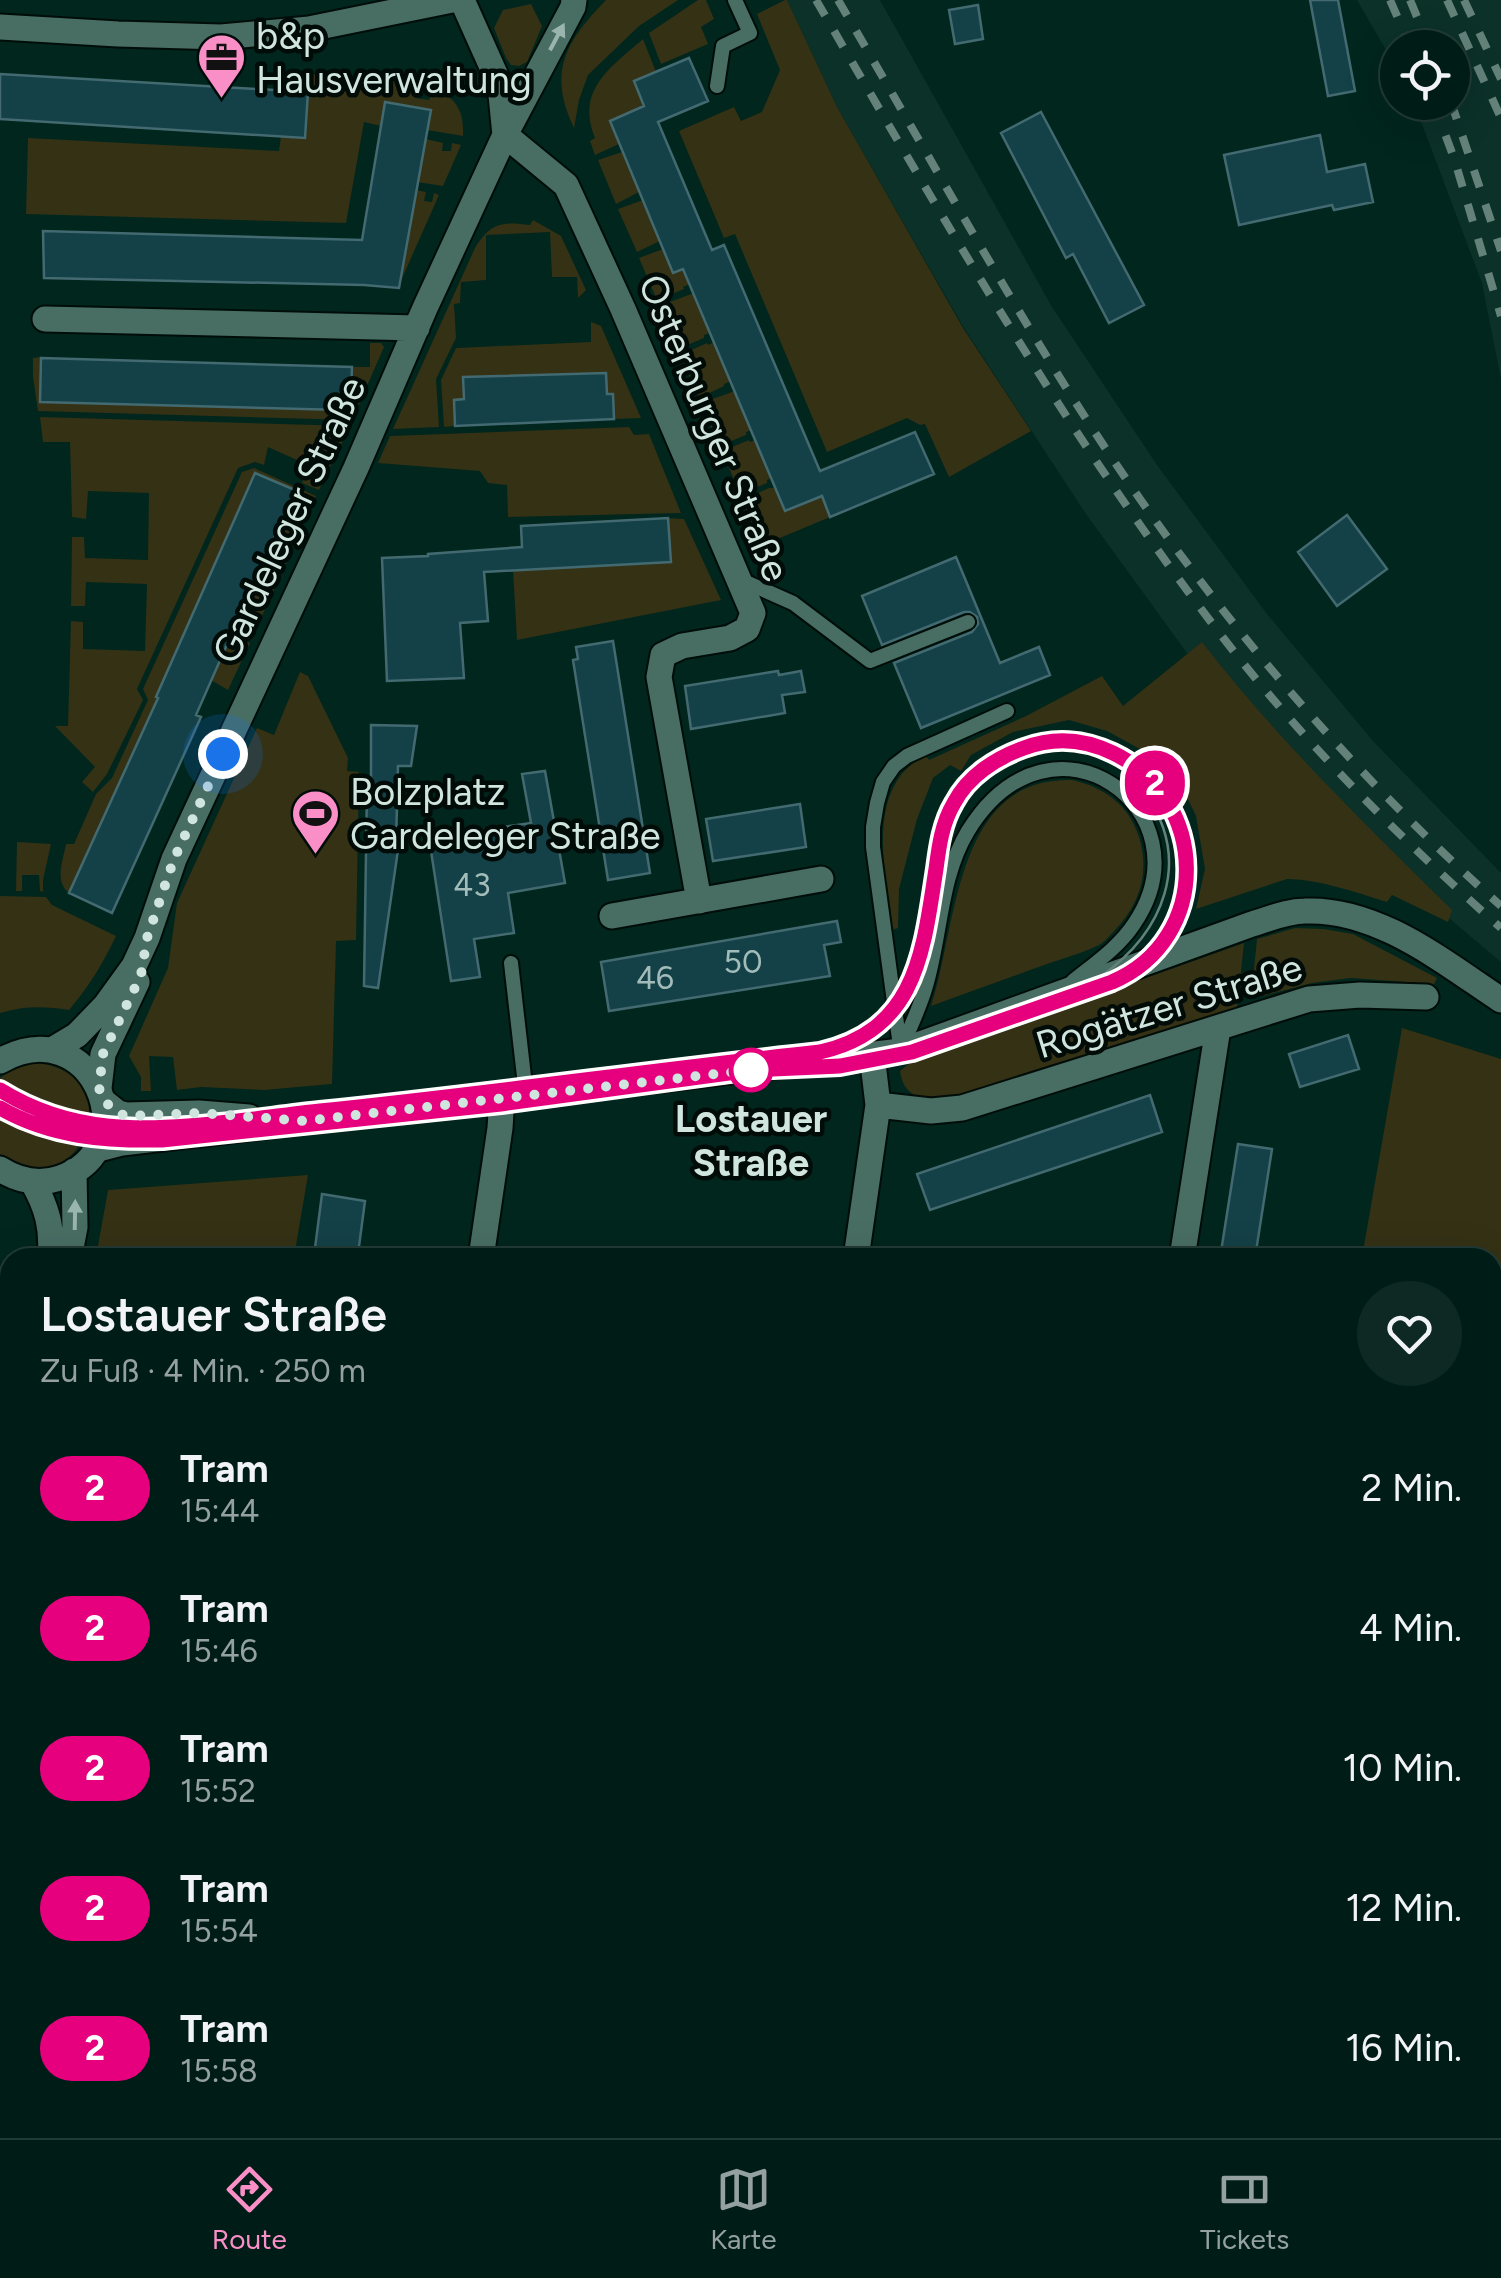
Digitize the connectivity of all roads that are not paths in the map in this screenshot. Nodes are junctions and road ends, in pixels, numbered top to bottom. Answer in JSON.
{"nodes":[{"id":1,"x":452,"y":0,"type":"edge"},
{"id":2,"x":462,"y":0,"type":"edge"},
{"id":3,"x":574,"y":0,"type":"edge"},
{"id":4,"x":736,"y":0,"type":"edge"},
{"id":5,"x":0,"y":27,"type":"edge"},
{"id":6,"x":718,"y":86,"type":"dead end"},
{"id":7,"x":506,"y":135,"type":"junction"},
{"id":8,"x":46,"y":318,"type":"dead end"},
{"id":9,"x":417,"y":328,"type":"junction"},
{"id":10,"x":739,"y":579,"type":"junction"},
{"id":11,"x":968,"y":622,"type":"dead end"},
{"id":12,"x":1007,"y":711,"type":"dead end"},
{"id":13,"x":821,"y":879,"type":"dead end"},
{"id":14,"x":699,"y":901,"type":"junction"},
{"id":15,"x":612,"y":916,"type":"dead end"},
{"id":16,"x":147,"y":938,"type":"junction"},
{"id":17,"x":511,"y":963,"type":"dead end"},
{"id":18,"x":1052,"y":997,"type":"junction"},
{"id":19,"x":1426,"y":997,"type":"dead end"},
{"id":20,"x":1501,"y":1000,"type":"edge"},
{"id":21,"x":1218,"y":1028,"type":"junction"},
{"id":22,"x":52,"y":1050,"type":"junction"},
{"id":23,"x":900,"y":1051,"type":"junction"},
{"id":24,"x":872,"y":1055,"type":"junction"},
{"id":25,"x":0,"y":1061,"type":"edge"},
{"id":26,"x":101,"y":1094,"type":"junction"},
{"id":27,"x":514,"y":1096,"type":"junction"},
{"id":28,"x":878,"y":1105,"type":"junction"},
{"id":29,"x":304,"y":1121,"type":"junction"},
{"id":30,"x":95,"y":1150,"type":"junction"},
{"id":31,"x":0,"y":1169,"type":"edge"},
{"id":32,"x":74,"y":1172,"type":"junction"},
{"id":33,"x":32,"y":1181,"type":"junction"},
{"id":34,"x":51,"y":1248,"type":"edge"},
{"id":35,"x":71,"y":1248,"type":"edge"},
{"id":36,"x":482,"y":1248,"type":"edge"},
{"id":37,"x":857,"y":1248,"type":"edge"},
{"id":38,"x":1184,"y":1248,"type":"edge"}],
"edges":[{"from":1,"to":5,"type":"street"},
{"from":2,"to":7,"type":"street"},
{"from":7,"to":3,"type":"street","name":"Gardeleger Straße","one_way":true},
{"from":4,"to":6,"type":"lane"},
{"from":7,"to":9,"type":"street","name":"Gardeleger Straße"},
{"from":7,"to":10,"type":"street","name":"Osterburger Straße"},
{"from":8,"to":9,"type":"street"},
{"from":9,"to":16,"type":"street","name":"Gardeleger Straße"},
{"from":10,"to":11,"type":"lane"},
{"from":10,"to":14,"type":"street","name":"Osterburger Straße"},
{"from":12,"to":23,"type":"lane"},
{"from":13,"to":14,"type":"street"},
{"from":14,"to":15,"type":"street"},
{"from":16,"to":22,"type":"street","name":"Gardeleger Straße"},
{"from":16,"to":26,"type":"street","name":"Gardeleger Straße"},
{"from":17,"to":27,"type":"lane"},
{"from":18,"to":20,"type":"street","name":"Rogätzer Straße"},
{"from":18,"to":23,"type":"street","name":"Rogätzer Straße"},
{"from":18,"to":23,"type":"lane"},
{"from":19,"to":21,"type":"street","name":"Rogätzer Straße"},
{"from":21,"to":28,"type":"street","name":"Rogätzer Straße"},
{"from":21,"to":38,"type":"street"},
{"from":22,"to":25,"type":"street"},
{"from":22,"to":26,"type":"street"},
{"from":23,"to":24,"type":"street","name":"Rogätzer Straße"},
{"from":24,"to":27,"type":"street","name":"Rogätzer Straße"},
{"from":24,"to":28,"type":"street"},
{"from":26,"to":29,"type":"street","name":"Rogätzer Straße"},
{"from":26,"to":30,"type":"street","name":"Gardeleger Straße"},
{"from":27,"to":29,"type":"street","name":"Rogätzer Straße"},
{"from":27,"to":36,"type":"street"},
{"from":28,"to":37,"type":"street"},
{"from":29,"to":30,"type":"street","name":"Rogätzer Straße"},
{"from":30,"to":32,"type":"street"},
{"from":31,"to":33,"type":"street"},
{"from":32,"to":33,"type":"street"},
{"from":35,"to":32,"type":"street","one_way":true},
{"from":33,"to":34,"type":"street"}]}
